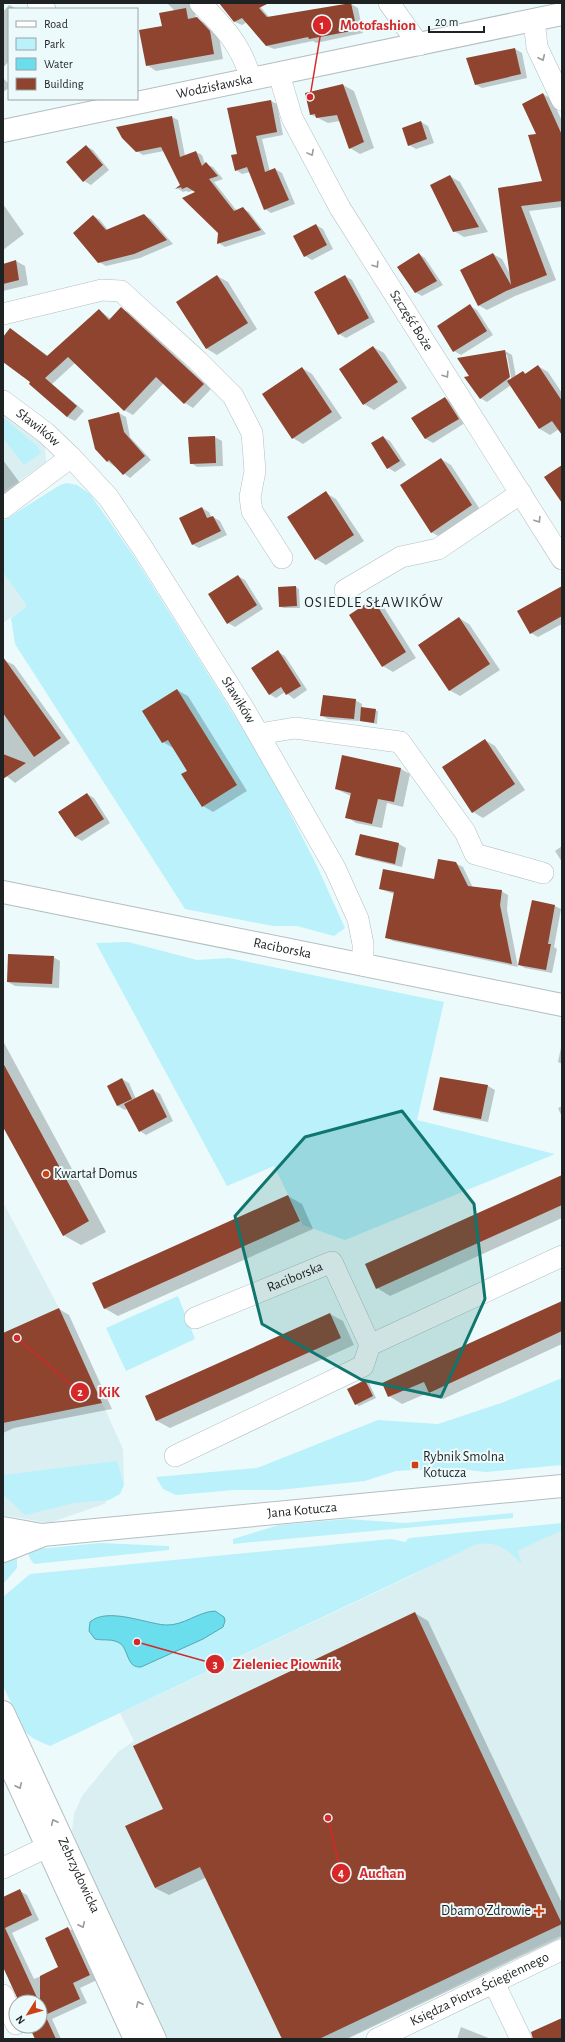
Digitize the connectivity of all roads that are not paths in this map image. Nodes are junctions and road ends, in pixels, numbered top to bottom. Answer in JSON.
{"nodes":[{"id":1,"x":200,"y":3,"type":"edge"},
{"id":2,"x":389,"y":3,"type":"edge"},
{"id":3,"x":562,"y":14,"type":"edge"},
{"id":4,"x":534,"y":20,"type":"junction"},
{"id":5,"x":419,"y":45,"type":"junction"},
{"id":6,"x":279,"y":74,"type":"junction"},
{"id":7,"x":251,"y":79,"type":"junction"},
{"id":8,"x":562,"y":100,"type":"edge"},
{"id":9,"x":133,"y":101,"type":"edge"},
{"id":10,"x":5,"y":126,"type":"edge"},
{"id":11,"x":3,"y":314,"type":"edge"},
{"id":12,"x":3,"y":401,"type":"edge"},
{"id":13,"x":71,"y":457,"type":"junction"},
{"id":14,"x":521,"y":494,"type":"junction"},
{"id":15,"x":3,"y":508,"type":"edge"},
{"id":16,"x":282,"y":558,"type":"dead end"},
{"id":17,"x":562,"y":559,"type":"edge"},
{"id":18,"x":345,"y":590,"type":"dead end"},
{"id":19,"x":259,"y":734,"type":"junction"},
{"id":20,"x":543,"y":874,"type":"dead end"},
{"id":21,"x":3,"y":892,"type":"edge"},
{"id":22,"x":363,"y":965,"type":"junction"},
{"id":23,"x":562,"y":1005,"type":"edge"},
{"id":24,"x":562,"y":1256,"type":"edge"},
{"id":25,"x":195,"y":1318,"type":"dead end"},
{"id":26,"x":370,"y":1345,"type":"junction"},
{"id":27,"x":175,"y":1456,"type":"dead end"},
{"id":28,"x":562,"y":1486,"type":"edge"},
{"id":29,"x":3,"y":1528,"type":"edge"},
{"id":30,"x":42,"y":1535,"type":"junction"},
{"id":31,"x":3,"y":1551,"type":"edge"},
{"id":32,"x":3,"y":1712,"type":"edge"},
{"id":33,"x":3,"y":1750,"type":"edge"},
{"id":34,"x":47,"y":1846,"type":"junction"},
{"id":35,"x":3,"y":1868,"type":"edge"},
{"id":36,"x":561,"y":1950,"type":"edge"},
{"id":37,"x":494,"y":1983,"type":"junction"},
{"id":38,"x":3,"y":1995,"type":"edge"},
{"id":39,"x":8,"y":2007,"type":"edge"},
{"id":40,"x":135,"y":2039,"type":"edge"},
{"id":41,"x":155,"y":2039,"type":"edge"},
{"id":42,"x":377,"y":2039,"type":"edge"},
{"id":43,"x":521,"y":2039,"type":"edge"}],
"edges":[{"from":1,"to":7,"type":"street"},
{"from":2,"to":5,"type":"street"},
{"from":3,"to":4,"type":"street","name":"Wodzisławska"},
{"from":4,"to":5,"type":"street","name":"Wodzisławska"},
{"from":4,"to":8,"type":"street","one_way":true},
{"from":5,"to":6,"type":"street","name":"Wodzisławska"},
{"from":6,"to":7,"type":"street","name":"Wodzisławska"},
{"from":6,"to":14,"type":"street","name":"Szczęść Boże","one_way":true},
{"from":7,"to":9,"type":"street","name":"Wodzisławska"},
{"from":9,"to":10,"type":"street","name":"Wodzisławska"},
{"from":11,"to":16,"type":"street"},
{"from":12,"to":13,"type":"street","name":"Sławików"},
{"from":13,"to":15,"type":"street","name":"Sławików"},
{"from":13,"to":19,"type":"street","name":"Sławików"},
{"from":14,"to":17,"type":"street","name":"Szczęść Boże","one_way":true},
{"from":14,"to":18,"type":"street"},
{"from":19,"to":20,"type":"street"},
{"from":19,"to":22,"type":"street","name":"Sławików"},
{"from":21,"to":22,"type":"street","name":"Raciborska"},
{"from":22,"to":23,"type":"street","name":"Raciborska"},
{"from":24,"to":26,"type":"street"},
{"from":25,"to":26,"type":"street","name":"Raciborska"},
{"from":26,"to":27,"type":"street"},
{"from":28,"to":30,"type":"street","name":"Jana Kotucza"},
{"from":29,"to":30,"type":"street","name":"Jana Kotucza"},
{"from":30,"to":31,"type":"street","name":"Jana Kotucza"},
{"from":41,"to":32,"type":"street","name":"Zebrzydowicka","one_way":true},
{"from":33,"to":34,"type":"street","name":"Zebrzydowicka","one_way":true},
{"from":34,"to":35,"type":"street"},
{"from":34,"to":40,"type":"street","name":"Zebrzydowicka","one_way":true},
{"from":36,"to":37,"type":"street","name":"Księdza Piotra Ściegiennego"},
{"from":37,"to":42,"type":"street","name":"Księdza Piotra Ściegiennego"},
{"from":37,"to":43,"type":"street"},
{"from":38,"to":39,"type":"street"}]}
